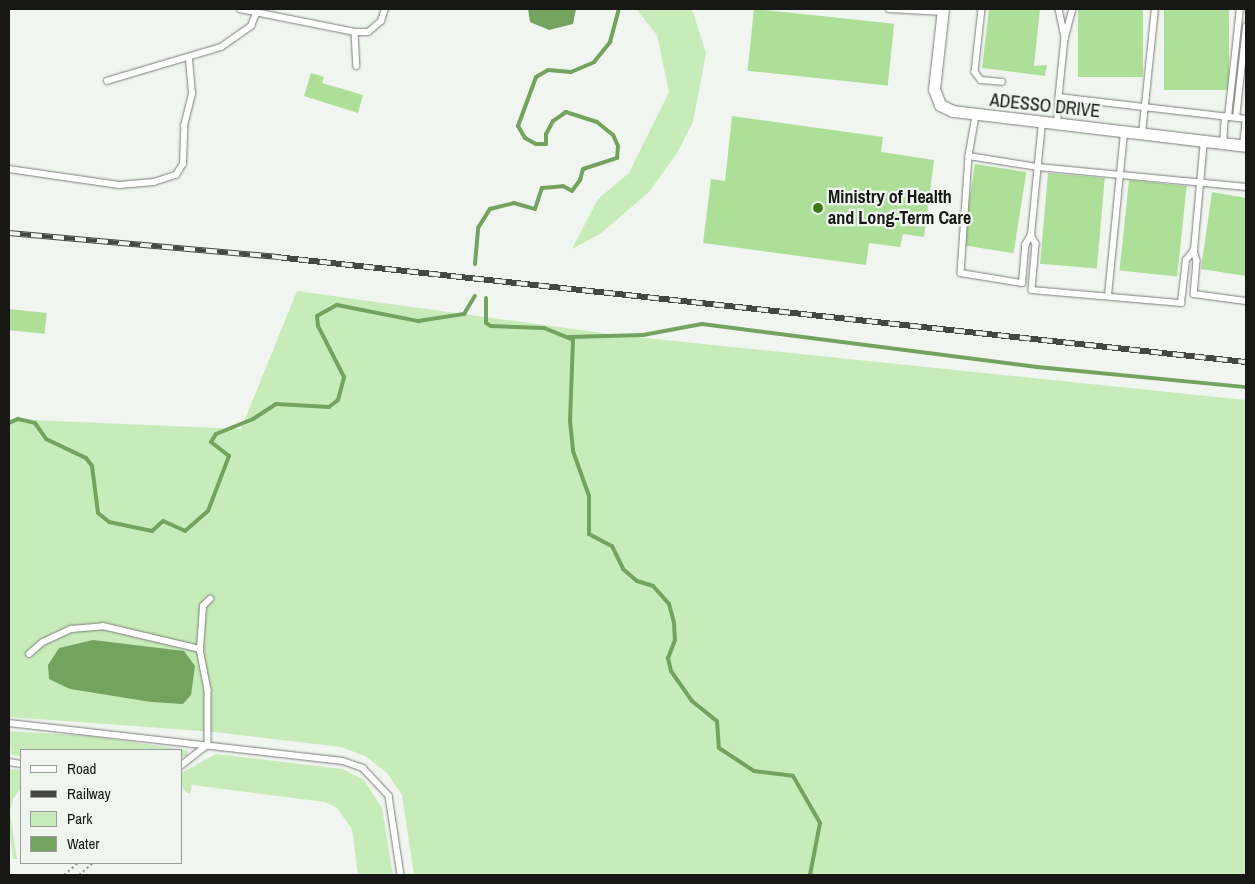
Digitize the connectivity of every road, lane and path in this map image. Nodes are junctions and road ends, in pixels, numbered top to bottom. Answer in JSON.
{"nodes":[{"id":1,"x":240,"y":9,"type":"edge"},
{"id":2,"x":384,"y":9,"type":"edge"},
{"id":3,"x":889,"y":9,"type":"edge"},
{"id":4,"x":982,"y":9,"type":"edge"},
{"id":5,"x":1059,"y":9,"type":"edge"},
{"id":6,"x":1073,"y":9,"type":"edge"},
{"id":7,"x":1155,"y":9,"type":"edge"},
{"id":8,"x":1240,"y":9,"type":"edge"},
{"id":9,"x":258,"y":10,"type":"edge"},
{"id":10,"x":943,"y":10,"type":"edge"},
{"id":11,"x":1246,"y":27,"type":"edge"},
{"id":12,"x":355,"y":32,"type":"junction"},
{"id":13,"x":1065,"y":38,"type":"junction"},
{"id":14,"x":189,"y":59,"type":"junction"},
{"id":15,"x":357,"y":66,"type":"dead end"},
{"id":16,"x":107,"y":81,"type":"dead end"},
{"id":17,"x":1002,"y":82,"type":"dead end"},
{"id":18,"x":1059,"y":97,"type":"junction"},
{"id":19,"x":1145,"y":107,"type":"junction"},
{"id":20,"x":976,"y":116,"type":"junction"},
{"id":21,"x":1227,"y":117,"type":"junction"},
{"id":22,"x":1236,"y":118,"type":"junction"},
{"id":23,"x":1246,"y":119,"type":"edge"},
{"id":24,"x":1042,"y":123,"type":"junction"},
{"id":25,"x":1057,"y":125,"type":"junction"},
{"id":26,"x":1124,"y":132,"type":"junction"},
{"id":27,"x":1142,"y":134,"type":"junction"},
{"id":28,"x":1204,"y":141,"type":"junction"},
{"id":29,"x":1223,"y":144,"type":"junction"},
{"id":30,"x":1245,"y":146,"type":"edge"},
{"id":31,"x":969,"y":156,"type":"junction"},
{"id":32,"x":1038,"y":167,"type":"junction"},
{"id":33,"x":9,"y":169,"type":"edge"},
{"id":34,"x":1120,"y":174,"type":"junction"},
{"id":35,"x":1202,"y":183,"type":"junction"},
{"id":36,"x":1246,"y":188,"type":"edge"},
{"id":37,"x":1031,"y":235,"type":"junction"},
{"id":38,"x":1194,"y":250,"type":"junction"},
{"id":39,"x":1108,"y":296,"type":"junction"},
{"id":40,"x":1246,"y":301,"type":"edge"},
{"id":41,"x":210,"y":599,"type":"dead end"},
{"id":42,"x":200,"y":649,"type":"junction"},
{"id":43,"x":29,"y":654,"type":"dead end"},
{"id":44,"x":9,"y":723,"type":"edge"},
{"id":45,"x":208,"y":745,"type":"junction"},
{"id":46,"x":182,"y":765,"type":"edge"},
{"id":47,"x":77,"y":864,"type":"edge"},
{"id":48,"x":92,"y":864,"type":"edge"},
{"id":49,"x":64,"y":875,"type":"edge"},
{"id":50,"x":79,"y":875,"type":"edge"},
{"id":51,"x":401,"y":875,"type":"edge"}],
"edges":[{"from":1,"to":9,"type":"lane"},
{"from":2,"to":12,"type":"lane"},
{"from":3,"to":10,"type":"lane"},
{"from":4,"to":17,"type":"lane"},
{"from":5,"to":13,"type":"lane"},
{"from":6,"to":13,"type":"lane"},
{"from":7,"to":19,"type":"lane"},
{"from":8,"to":21,"type":"lane"},
{"from":9,"to":12,"type":"lane"},
{"from":9,"to":14,"type":"lane"},
{"from":10,"to":20,"type":"street","name":"ADESSO DRIVE"},
{"from":11,"to":22,"type":"lane"},
{"from":12,"to":15,"type":"lane"},
{"from":13,"to":18,"type":"lane"},
{"from":14,"to":16,"type":"lane"},
{"from":14,"to":33,"type":"lane"},
{"from":18,"to":19,"type":"lane"},
{"from":18,"to":25,"type":"lane"},
{"from":19,"to":21,"type":"lane"},
{"from":19,"to":27,"type":"lane"},
{"from":20,"to":24,"type":"street","name":"ADESSO DRIVE"},
{"from":20,"to":31,"type":"lane"},
{"from":21,"to":22,"type":"lane"},
{"from":21,"to":29,"type":"lane"},
{"from":22,"to":23,"type":"lane"},
{"from":23,"to":30,"type":"lane"},
{"from":24,"to":25,"type":"street","name":"ADESSO DRIVE"},
{"from":24,"to":32,"type":"lane"},
{"from":25,"to":26,"type":"street","name":"ADESSO DRIVE"},
{"from":26,"to":27,"type":"street","name":"ADESSO DRIVE"},
{"from":26,"to":34,"type":"lane"},
{"from":27,"to":28,"type":"street","name":"ADESSO DRIVE"},
{"from":28,"to":29,"type":"street","name":"ADESSO DRIVE"},
{"from":28,"to":35,"type":"lane"},
{"from":29,"to":30,"type":"street","name":"ADESSO DRIVE"},
{"from":31,"to":32,"type":"lane"},
{"from":31,"to":37,"type":"lane"},
{"from":32,"to":34,"type":"lane"},
{"from":32,"to":37,"type":"lane"},
{"from":34,"to":35,"type":"lane"},
{"from":34,"to":39,"type":"lane"},
{"from":35,"to":36,"type":"lane"},
{"from":35,"to":38,"type":"lane"},
{"from":37,"to":39,"type":"lane"},
{"from":38,"to":39,"type":"lane"},
{"from":38,"to":40,"type":"lane"},
{"from":41,"to":42,"type":"lane"},
{"from":42,"to":43,"type":"lane"},
{"from":42,"to":45,"type":"lane"},
{"from":44,"to":45,"type":"lane"},
{"from":45,"to":46,"type":"lane"},
{"from":45,"to":51,"type":"lane"},
{"from":47,"to":49,"type":"path"},
{"from":48,"to":50,"type":"path"}]}
